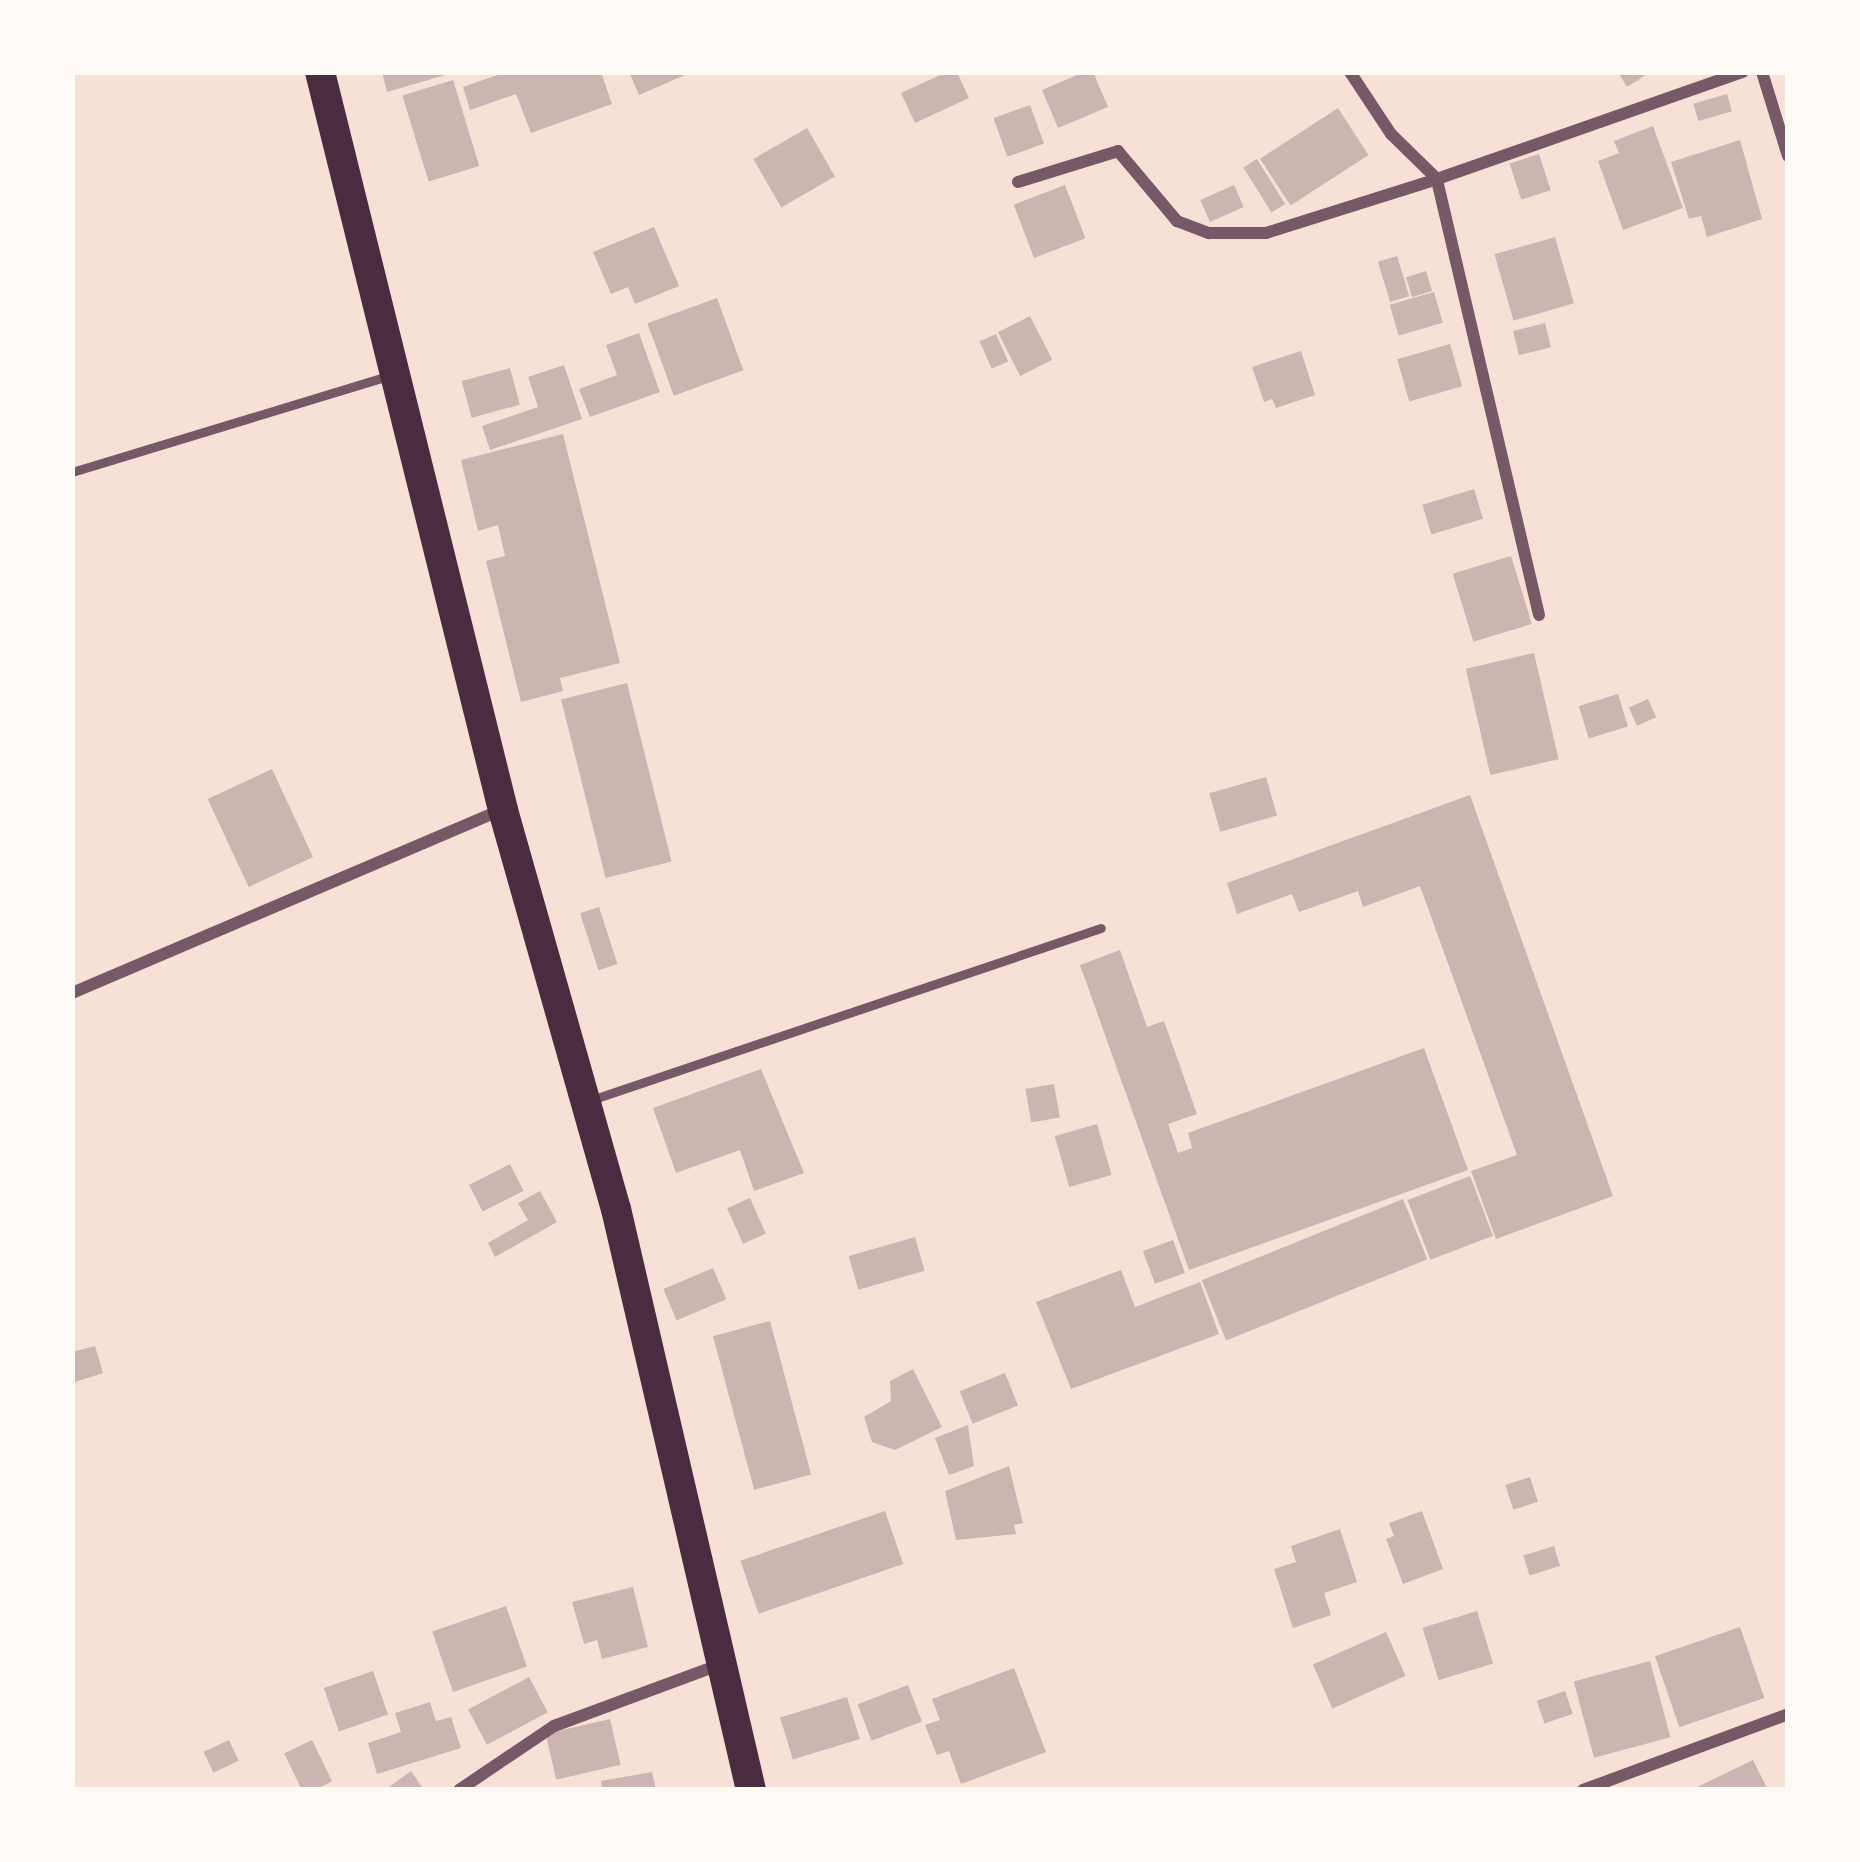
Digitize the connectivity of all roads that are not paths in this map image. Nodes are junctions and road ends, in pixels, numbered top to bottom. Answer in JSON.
{"nodes":[{"id":1,"x":320,"y":72,"type":"edge"},
{"id":2,"x":1350,"y":72,"type":"edge"},
{"id":3,"x":1743,"y":72,"type":"edge"},
{"id":4,"x":1762,"y":72,"type":"edge"},
{"id":5,"x":1788,"y":156,"type":"edge"},
{"id":6,"x":1436,"y":179,"type":"junction"},
{"id":7,"x":1018,"y":182,"type":"dead end"},
{"id":8,"x":397,"y":374,"type":"junction"},
{"id":9,"x":72,"y":472,"type":"edge"},
{"id":10,"x":1539,"y":615,"type":"dead end"},
{"id":11,"x":503,"y":810,"type":"junction"},
{"id":12,"x":1101,"y":928,"type":"dead end"},
{"id":13,"x":72,"y":993,"type":"edge"},
{"id":14,"x":585,"y":1102,"type":"junction"},
{"id":15,"x":720,"y":1665,"type":"junction"},
{"id":16,"x":1788,"y":1714,"type":"edge"},
{"id":17,"x":459,"y":1790,"type":"edge"},
{"id":18,"x":751,"y":1790,"type":"edge"},
{"id":19,"x":1583,"y":1790,"type":"edge"}],
"edges":[{"from":1,"to":8,"type":"highway"},
{"from":2,"to":6,"type":"street"},
{"from":3,"to":6,"type":"street"},
{"from":4,"to":5,"type":"street"},
{"from":6,"to":7,"type":"street"},
{"from":6,"to":10,"type":"street"},
{"from":8,"to":9,"type":"lane"},
{"from":8,"to":11,"type":"highway"},
{"from":11,"to":13,"type":"street"},
{"from":11,"to":14,"type":"highway"},
{"from":12,"to":14,"type":"lane"},
{"from":14,"to":15,"type":"highway"},
{"from":15,"to":17,"type":"street"},
{"from":15,"to":18,"type":"highway"},
{"from":16,"to":19,"type":"street"}]}
